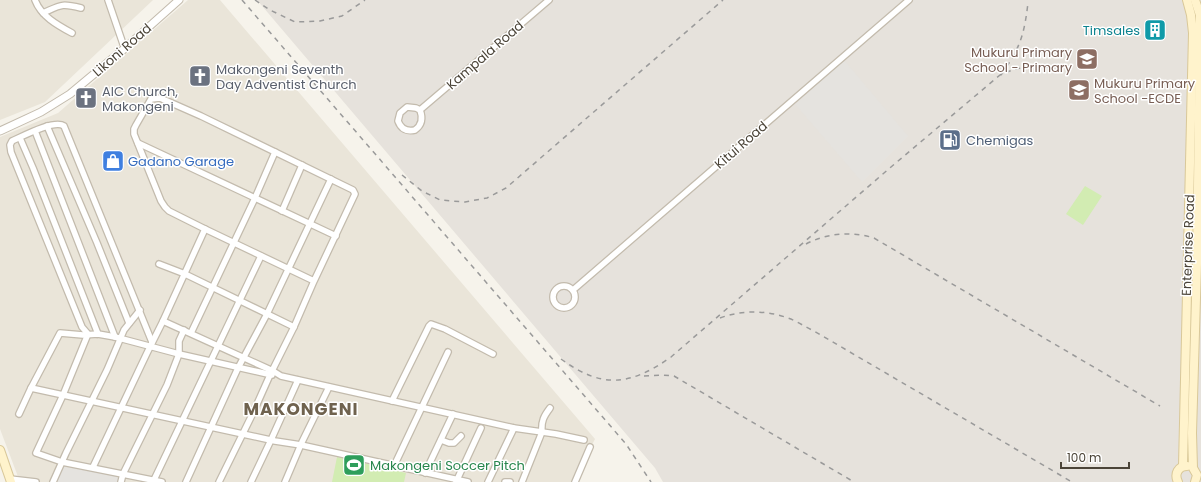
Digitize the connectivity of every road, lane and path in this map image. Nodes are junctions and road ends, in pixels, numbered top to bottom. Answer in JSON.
{"nodes":[{"id":1,"x":35,"y":0,"type":"edge"},
{"id":2,"x":108,"y":0,"type":"edge"},
{"id":3,"x":175,"y":0,"type":"edge"},
{"id":4,"x":179,"y":0,"type":"edge"},
{"id":5,"x":549,"y":0,"type":"edge"},
{"id":6,"x":909,"y":0,"type":"edge"},
{"id":7,"x":1187,"y":0,"type":"edge"},
{"id":8,"x":1196,"y":0,"type":"edge"},
{"id":9,"x":81,"y":8,"type":"dead end"},
{"id":10,"x":43,"y":13,"type":"junction"},
{"id":11,"x":72,"y":33,"type":"dead end"},
{"id":12,"x":123,"y":44,"type":"junction"},
{"id":13,"x":420,"y":110,"type":"junction"},
{"id":14,"x":47,"y":126,"type":"junction"},
{"id":15,"x":0,"y":130,"type":"edge"},
{"id":16,"x":35,"y":132,"type":"junction"},
{"id":17,"x":20,"y":138,"type":"junction"},
{"id":18,"x":138,"y":143,"type":"junction"},
{"id":19,"x":275,"y":152,"type":"junction"},
{"id":20,"x":302,"y":165,"type":"junction"},
{"id":21,"x":331,"y":179,"type":"junction"},
{"id":22,"x":255,"y":198,"type":"junction"},
{"id":23,"x":282,"y":211,"type":"junction"},
{"id":24,"x":310,"y":224,"type":"junction"},
{"id":25,"x":205,"y":229,"type":"junction"},
{"id":26,"x":336,"y":236,"type":"junction"},
{"id":27,"x":234,"y":243,"type":"junction"},
{"id":28,"x":261,"y":256,"type":"junction"},
{"id":29,"x":159,"y":264,"type":"dead end"},
{"id":30,"x":288,"y":269,"type":"junction"},
{"id":31,"x":185,"y":274,"type":"junction"},
{"id":32,"x":314,"y":281,"type":"junction"},
{"id":33,"x":212,"y":288,"type":"junction"},
{"id":34,"x":573,"y":290,"type":"junction"},
{"id":35,"x":239,"y":301,"type":"junction"},
{"id":36,"x":140,"y":310,"type":"junction"},
{"id":37,"x":267,"y":314,"type":"junction"},
{"id":38,"x":163,"y":321,"type":"junction"},
{"id":39,"x":129,"y":323,"type":"junction"},
{"id":40,"x":294,"y":327,"type":"junction"},
{"id":41,"x":184,"y":330,"type":"junction"},
{"id":42,"x":191,"y":333,"type":"junction"},
{"id":43,"x":88,"y":334,"type":"junction"},
{"id":44,"x":98,"y":334,"type":"junction"},
{"id":45,"x":118,"y":338,"type":"junction"},
{"id":46,"x":1190,"y":339,"type":"junction"},
{"id":47,"x":151,"y":344,"type":"junction"},
{"id":48,"x":218,"y":346,"type":"junction"},
{"id":49,"x":448,"y":352,"type":"dead end"},
{"id":50,"x":179,"y":354,"type":"junction"},
{"id":51,"x":493,"y":354,"type":"dead end"},
{"id":52,"x":244,"y":358,"type":"junction"},
{"id":53,"x":211,"y":361,"type":"junction"},
{"id":54,"x":238,"y":368,"type":"junction"},
{"id":55,"x":271,"y":373,"type":"junction"},
{"id":56,"x":298,"y":380,"type":"junction"},
{"id":57,"x":329,"y":387,"type":"junction"},
{"id":58,"x":31,"y":388,"type":"junction"},
{"id":59,"x":63,"y":395,"type":"junction"},
{"id":60,"x":92,"y":401,"type":"junction"},
{"id":61,"x":392,"y":401,"type":"junction"},
{"id":62,"x":287,"y":404,"type":"junction"},
{"id":63,"x":121,"y":407,"type":"junction"},
{"id":64,"x":421,"y":408,"type":"junction"},
{"id":65,"x":550,"y":408,"type":"dead end"},
{"id":66,"x":316,"y":413,"type":"junction"},
{"id":67,"x":19,"y":414,"type":"dead end"},
{"id":68,"x":453,"y":414,"type":"junction"},
{"id":69,"x":153,"y":415,"type":"junction"},
{"id":70,"x":183,"y":421,"type":"junction"},
{"id":71,"x":211,"y":427,"type":"junction"},
{"id":72,"x":481,"y":428,"type":"dead end"},
{"id":73,"x":514,"y":428,"type":"junction"},
{"id":74,"x":542,"y":432,"type":"junction"},
{"id":75,"x":242,"y":434,"type":"junction"},
{"id":76,"x":461,"y":436,"type":"dead end"},
{"id":77,"x":271,"y":440,"type":"junction"},
{"id":78,"x":441,"y":440,"type":"junction"},
{"id":79,"x":584,"y":440,"type":"dead end"},
{"id":80,"x":301,"y":445,"type":"junction"},
{"id":81,"x":590,"y":447,"type":"dead end"},
{"id":82,"x":0,"y":452,"type":"edge"},
{"id":83,"x":62,"y":462,"type":"junction"},
{"id":84,"x":394,"y":466,"type":"junction"},
{"id":85,"x":1183,"y":466,"type":"junction"},
{"id":86,"x":93,"y":467,"type":"junction"},
{"id":87,"x":1194,"y":468,"type":"junction"},
{"id":88,"x":425,"y":473,"type":"junction"},
{"id":89,"x":123,"y":474,"type":"junction"},
{"id":90,"x":11,"y":480,"type":"edge"},
{"id":91,"x":154,"y":481,"type":"edge"},
{"id":92,"x":456,"y":481,"type":"edge"},
{"id":93,"x":36,"y":482,"type":"edge"},
{"id":94,"x":54,"y":482,"type":"edge"},
{"id":95,"x":121,"y":482,"type":"edge"},
{"id":96,"x":162,"y":482,"type":"edge"},
{"id":97,"x":186,"y":482,"type":"edge"},
{"id":98,"x":219,"y":482,"type":"edge"},
{"id":99,"x":251,"y":482,"type":"edge"},
{"id":100,"x":285,"y":482,"type":"edge"},
{"id":101,"x":468,"y":482,"type":"edge"},
{"id":102,"x":488,"y":482,"type":"edge"},
{"id":103,"x":505,"y":482,"type":"edge"},
{"id":104,"x":510,"y":482,"type":"edge"},
{"id":105,"x":522,"y":482,"type":"edge"},
{"id":106,"x":575,"y":482,"type":"edge"},
{"id":107,"x":1178,"y":482,"type":"edge"},
{"id":108,"x":1195,"y":482,"type":"edge"}],
"edges":[{"from":1,"to":10,"type":"street"},
{"from":2,"to":12,"type":"street"},
{"from":3,"to":12,"type":"street","name":"Likoni Road"},
{"from":4,"to":15,"type":"street","name":"Likoni Road"},
{"from":5,"to":13,"type":"street","name":"Kampala Road"},
{"from":6,"to":34,"type":"street","name":"Kitui Road"},
{"from":7,"to":46,"type":"main road","name":"Enterprise Road"},
{"from":8,"to":46,"type":"main road","name":"Enterprise Road"},
{"from":9,"to":10,"type":"street"},
{"from":10,"to":11,"type":"street"},
{"from":12,"to":15,"type":"street","name":"Likoni Road"},
{"from":13,"to":13,"type":"street"},
{"from":14,"to":16,"type":"street"},
{"from":14,"to":36,"type":"street"},
{"from":14,"to":39,"type":"street"},
{"from":16,"to":17,"type":"street"},
{"from":16,"to":45,"type":"street"},
{"from":17,"to":43,"type":"street"},
{"from":17,"to":44,"type":"street"},
{"from":18,"to":19,"type":"street"},
{"from":18,"to":22,"type":"street"},
{"from":18,"to":25,"type":"street"},
{"from":19,"to":20,"type":"street"},
{"from":19,"to":22,"type":"street"},
{"from":20,"to":21,"type":"street"},
{"from":20,"to":23,"type":"street"},
{"from":21,"to":24,"type":"street"},
{"from":21,"to":26,"type":"street"},
{"from":22,"to":23,"type":"street"},
{"from":22,"to":27,"type":"street"},
{"from":23,"to":24,"type":"street"},
{"from":24,"to":26,"type":"street"},
{"from":24,"to":30,"type":"street"},
{"from":25,"to":27,"type":"street"},
{"from":25,"to":31,"type":"street"},
{"from":26,"to":32,"type":"street"},
{"from":27,"to":28,"type":"street"},
{"from":27,"to":33,"type":"street"},
{"from":28,"to":30,"type":"street"},
{"from":28,"to":35,"type":"street"},
{"from":29,"to":31,"type":"street"},
{"from":30,"to":32,"type":"street"},
{"from":30,"to":37,"type":"street"},
{"from":31,"to":33,"type":"street"},
{"from":31,"to":38,"type":"street"},
{"from":32,"to":40,"type":"street"},
{"from":33,"to":35,"type":"street"},
{"from":33,"to":42,"type":"street"},
{"from":34,"to":34,"type":"street"},
{"from":35,"to":37,"type":"street"},
{"from":35,"to":48,"type":"street"},
{"from":36,"to":39,"type":"street"},
{"from":36,"to":47,"type":"street"},
{"from":37,"to":40,"type":"street"},
{"from":37,"to":52,"type":"street"},
{"from":38,"to":41,"type":"street"},
{"from":38,"to":47,"type":"street"},
{"from":39,"to":45,"type":"street"},
{"from":40,"to":55,"type":"street"},
{"from":41,"to":42,"type":"street"},
{"from":41,"to":50,"type":"street"},
{"from":42,"to":48,"type":"street"},
{"from":43,"to":44,"type":"street"},
{"from":43,"to":58,"type":"street"},
{"from":43,"to":59,"type":"street"},
{"from":44,"to":45,"type":"street"},
{"from":45,"to":47,"type":"street"},
{"from":45,"to":60,"type":"street"},
{"from":46,"to":85,"type":"main road","name":"Enterprise Road"},
{"from":46,"to":87,"type":"main road","name":"Enterprise Road"},
{"from":47,"to":50,"type":"street"},
{"from":47,"to":63,"type":"street"},
{"from":48,"to":52,"type":"street"},
{"from":48,"to":53,"type":"street"},
{"from":49,"to":64,"type":"street"},
{"from":50,"to":53,"type":"street"},
{"from":50,"to":69,"type":"street"},
{"from":51,"to":61,"type":"street"},
{"from":52,"to":54,"type":"street"},
{"from":52,"to":55,"type":"street"},
{"from":53,"to":54,"type":"street"},
{"from":53,"to":70,"type":"street"},
{"from":54,"to":55,"type":"street"},
{"from":54,"to":71,"type":"street"},
{"from":55,"to":56,"type":"street"},
{"from":55,"to":75,"type":"street"},
{"from":56,"to":57,"type":"street"},
{"from":56,"to":62,"type":"street"},
{"from":57,"to":61,"type":"street"},
{"from":57,"to":66,"type":"street"},
{"from":58,"to":59,"type":"street"},
{"from":58,"to":67,"type":"street"},
{"from":59,"to":60,"type":"street"},
{"from":59,"to":83,"type":"street"},
{"from":60,"to":63,"type":"street"},
{"from":60,"to":83,"type":"street"},
{"from":61,"to":64,"type":"street"},
{"from":62,"to":66,"type":"street"},
{"from":62,"to":77,"type":"street"},
{"from":63,"to":69,"type":"street"},
{"from":63,"to":86,"type":"street"},
{"from":64,"to":68,"type":"street"},
{"from":64,"to":84,"type":"street"},
{"from":65,"to":74,"type":"street"},
{"from":66,"to":80,"type":"street"},
{"from":68,"to":73,"type":"street"},
{"from":68,"to":78,"type":"street"},
{"from":69,"to":70,"type":"street"},
{"from":69,"to":89,"type":"street"},
{"from":70,"to":71,"type":"street"},
{"from":70,"to":91,"type":"street"},
{"from":71,"to":75,"type":"street"},
{"from":71,"to":97,"type":"street"},
{"from":72,"to":92,"type":"street"},
{"from":73,"to":74,"type":"street"},
{"from":73,"to":102,"type":"street"},
{"from":74,"to":79,"type":"street"},
{"from":74,"to":105,"type":"street"},
{"from":75,"to":77,"type":"street"},
{"from":75,"to":98,"type":"street"},
{"from":76,"to":78,"type":"street"},
{"from":77,"to":80,"type":"street"},
{"from":77,"to":99,"type":"street"},
{"from":78,"to":88,"type":"street"},
{"from":80,"to":84,"type":"street"},
{"from":80,"to":100,"type":"street"},
{"from":81,"to":106,"type":"street"},
{"from":82,"to":90,"type":"main road"},
{"from":83,"to":86,"type":"street"},
{"from":83,"to":94,"type":"street"},
{"from":84,"to":88,"type":"street"},
{"from":85,"to":87,"type":"main road"},
{"from":85,"to":107,"type":"main road","name":"Enterprise Road"},
{"from":86,"to":89,"type":"street"},
{"from":87,"to":108,"type":"main road","name":"Enterprise Road"},
{"from":88,"to":92,"type":"street"},
{"from":89,"to":91,"type":"street"},
{"from":89,"to":95,"type":"street"},
{"from":90,"to":93,"type":"street"},
{"from":91,"to":96,"type":"street"},
{"from":92,"to":101,"type":"street"},
{"from":103,"to":104,"type":"street"}]}
